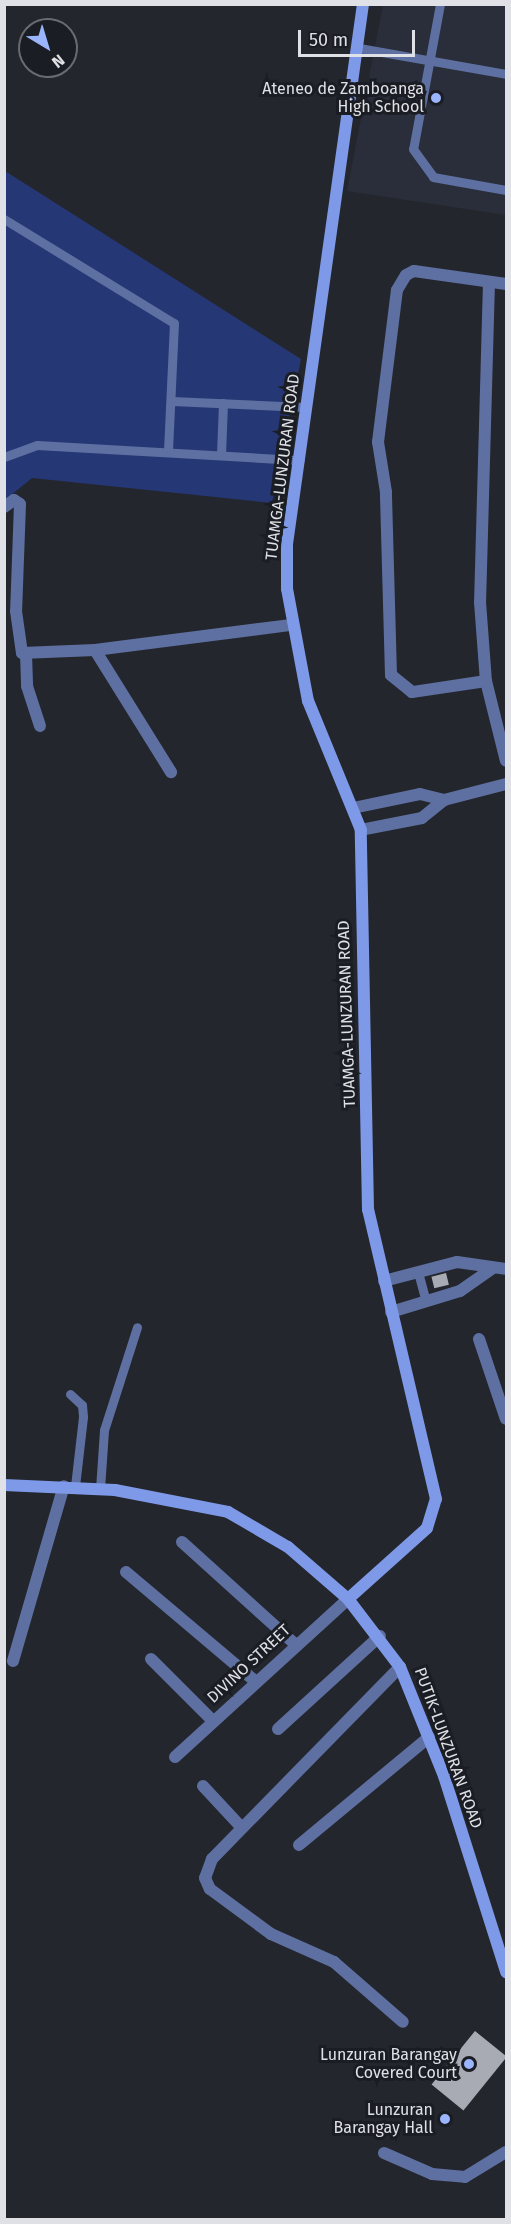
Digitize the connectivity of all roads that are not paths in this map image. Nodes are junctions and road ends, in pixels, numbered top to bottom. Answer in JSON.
{"nodes":[{"id":1,"x":363,"y":4,"type":"edge"},
{"id":2,"x":440,"y":4,"type":"edge"},
{"id":3,"x":359,"y":48,"type":"junction"},
{"id":4,"x":429,"y":62,"type":"junction"},
{"id":5,"x":507,"y":74,"type":"edge"},
{"id":6,"x":507,"y":190,"type":"edge"},
{"id":7,"x":4,"y":219,"type":"edge"},
{"id":8,"x":489,"y":282,"type":"junction"},
{"id":9,"x":507,"y":284,"type":"edge"},
{"id":10,"x":172,"y":401,"type":"junction"},
{"id":11,"x":223,"y":403,"type":"junction"},
{"id":12,"x":305,"y":407,"type":"junction"},
{"id":13,"x":168,"y":451,"type":"junction"},
{"id":14,"x":221,"y":454,"type":"junction"},
{"id":15,"x":4,"y":457,"type":"edge"},
{"id":16,"x":300,"y":460,"type":"junction"},
{"id":17,"x":4,"y":507,"type":"edge"},
{"id":18,"x":16,"y":611,"type":"junction"},
{"id":19,"x":4,"y":619,"type":"edge"},
{"id":20,"x":291,"y":625,"type":"junction"},
{"id":21,"x":96,"y":650,"type":"junction"},
{"id":22,"x":26,"y":654,"type":"junction"},
{"id":23,"x":486,"y":681,"type":"junction"},
{"id":24,"x":40,"y":726,"type":"dead end"},
{"id":25,"x":507,"y":761,"type":"edge"},
{"id":26,"x":171,"y":772,"type":"dead end"},
{"id":27,"x":507,"y":784,"type":"edge"},
{"id":28,"x":444,"y":800,"type":"junction"},
{"id":29,"x":353,"y":808,"type":"junction"},
{"id":30,"x":361,"y":830,"type":"junction"},
{"id":31,"x":493,"y":1268,"type":"junction"},
{"id":32,"x":507,"y":1269,"type":"edge"},
{"id":33,"x":418,"y":1272,"type":"junction"},
{"id":34,"x":384,"y":1281,"type":"junction"},
{"id":35,"x":426,"y":1301,"type":"junction"},
{"id":36,"x":391,"y":1312,"type":"junction"},
{"id":37,"x":137,"y":1327,"type":"dead end"},
{"id":38,"x":479,"y":1340,"type":"dead end"},
{"id":39,"x":70,"y":1394,"type":"dead end"},
{"id":40,"x":507,"y":1419,"type":"edge"},
{"id":41,"x":4,"y":1485,"type":"edge"},
{"id":42,"x":69,"y":1486,"type":"junction"},
{"id":43,"x":100,"y":1489,"type":"junction"},
{"id":44,"x":182,"y":1542,"type":"dead end"},
{"id":45,"x":126,"y":1572,"type":"dead end"},
{"id":46,"x":348,"y":1599,"type":"junction"},
{"id":47,"x":380,"y":1636,"type":"junction"},
{"id":48,"x":295,"y":1644,"type":"junction"},
{"id":49,"x":151,"y":1659,"type":"dead end"},
{"id":50,"x":13,"y":1661,"type":"dead end"},
{"id":51,"x":400,"y":1667,"type":"junction"},
{"id":52,"x":255,"y":1681,"type":"junction"},
{"id":53,"x":213,"y":1721,"type":"junction"},
{"id":54,"x":278,"y":1729,"type":"dead end"},
{"id":55,"x":429,"y":1737,"type":"junction"},
{"id":56,"x":175,"y":1757,"type":"dead end"},
{"id":57,"x":203,"y":1786,"type":"dead end"},
{"id":58,"x":242,"y":1828,"type":"junction"},
{"id":59,"x":299,"y":1845,"type":"dead end"},
{"id":60,"x":507,"y":1972,"type":"edge"},
{"id":61,"x":403,"y":2022,"type":"dead end"},
{"id":62,"x":507,"y":2152,"type":"edge"},
{"id":63,"x":384,"y":2153,"type":"dead end"}],
"edges":[{"from":1,"to":3,"type":"street","name":"TUAMGA-LUNZURAN ROAD"},
{"from":2,"to":4,"type":"lane"},
{"from":3,"to":4,"type":"lane"},
{"from":3,"to":12,"type":"street","name":"TUAMGA-LUNZURAN ROAD"},
{"from":4,"to":5,"type":"lane"},
{"from":4,"to":6,"type":"lane"},
{"from":7,"to":10,"type":"lane"},
{"from":8,"to":9,"type":"street"},
{"from":8,"to":23,"type":"street"},
{"from":8,"to":23,"type":"street"},
{"from":10,"to":11,"type":"lane"},
{"from":10,"to":13,"type":"lane"},
{"from":11,"to":12,"type":"lane"},
{"from":11,"to":14,"type":"lane"},
{"from":12,"to":16,"type":"street","name":"TUAMGA-LUNZURAN ROAD"},
{"from":13,"to":14,"type":"lane"},
{"from":13,"to":15,"type":"lane"},
{"from":14,"to":16,"type":"lane"},
{"from":16,"to":20,"type":"street","name":"TUAMGA-LUNZURAN ROAD"},
{"from":17,"to":18,"type":"street"},
{"from":18,"to":19,"type":"street"},
{"from":18,"to":22,"type":"street"},
{"from":20,"to":21,"type":"street"},
{"from":20,"to":29,"type":"street","name":"TUAMGA-LUNZURAN ROAD"},
{"from":21,"to":22,"type":"street"},
{"from":21,"to":26,"type":"street"},
{"from":22,"to":24,"type":"street"},
{"from":23,"to":25,"type":"street"},
{"from":27,"to":28,"type":"street"},
{"from":28,"to":29,"type":"street"},
{"from":28,"to":30,"type":"street"},
{"from":29,"to":30,"type":"street","name":"TUAMGA-LUNZURAN ROAD"},
{"from":30,"to":34,"type":"street","name":"TUAMGA-LUNZURAN ROAD"},
{"from":31,"to":32,"type":"street"},
{"from":31,"to":33,"type":"street"},
{"from":31,"to":35,"type":"street"},
{"from":33,"to":34,"type":"street"},
{"from":33,"to":35,"type":"lane"},
{"from":34,"to":36,"type":"street","name":"TUAMGA-LUNZURAN ROAD"},
{"from":35,"to":36,"type":"street"},
{"from":36,"to":46,"type":"street","name":"TUAMGA-LUNZURAN ROAD"},
{"from":37,"to":43,"type":"lane"},
{"from":38,"to":40,"type":"street"},
{"from":39,"to":42,"type":"lane"},
{"from":41,"to":42,"type":"street","name":"PUTIK-LUNZURAN ROAD"},
{"from":42,"to":43,"type":"street","name":"PUTIK-LUNZURAN ROAD"},
{"from":42,"to":50,"type":"street"},
{"from":43,"to":46,"type":"street","name":"PUTIK-LUNZURAN ROAD"},
{"from":44,"to":48,"type":"street"},
{"from":45,"to":52,"type":"street"},
{"from":46,"to":47,"type":"street","name":"PUTIK-LUNZURAN ROAD"},
{"from":46,"to":48,"type":"street","name":"DIVINO STREET"},
{"from":47,"to":51,"type":"street","name":"PUTIK-LUNZURAN ROAD"},
{"from":47,"to":54,"type":"street"},
{"from":48,"to":52,"type":"street","name":"DIVINO STREET"},
{"from":49,"to":53,"type":"street"},
{"from":51,"to":55,"type":"street","name":"PUTIK-LUNZURAN ROAD"},
{"from":51,"to":58,"type":"street"},
{"from":52,"to":53,"type":"street","name":"DIVINO STREET"},
{"from":53,"to":56,"type":"street","name":"DIVINO STREET"},
{"from":55,"to":59,"type":"street"},
{"from":55,"to":60,"type":"street","name":"PUTIK-LUNZURAN ROAD"},
{"from":57,"to":58,"type":"street"},
{"from":58,"to":61,"type":"street"},
{"from":62,"to":63,"type":"street"}]}
